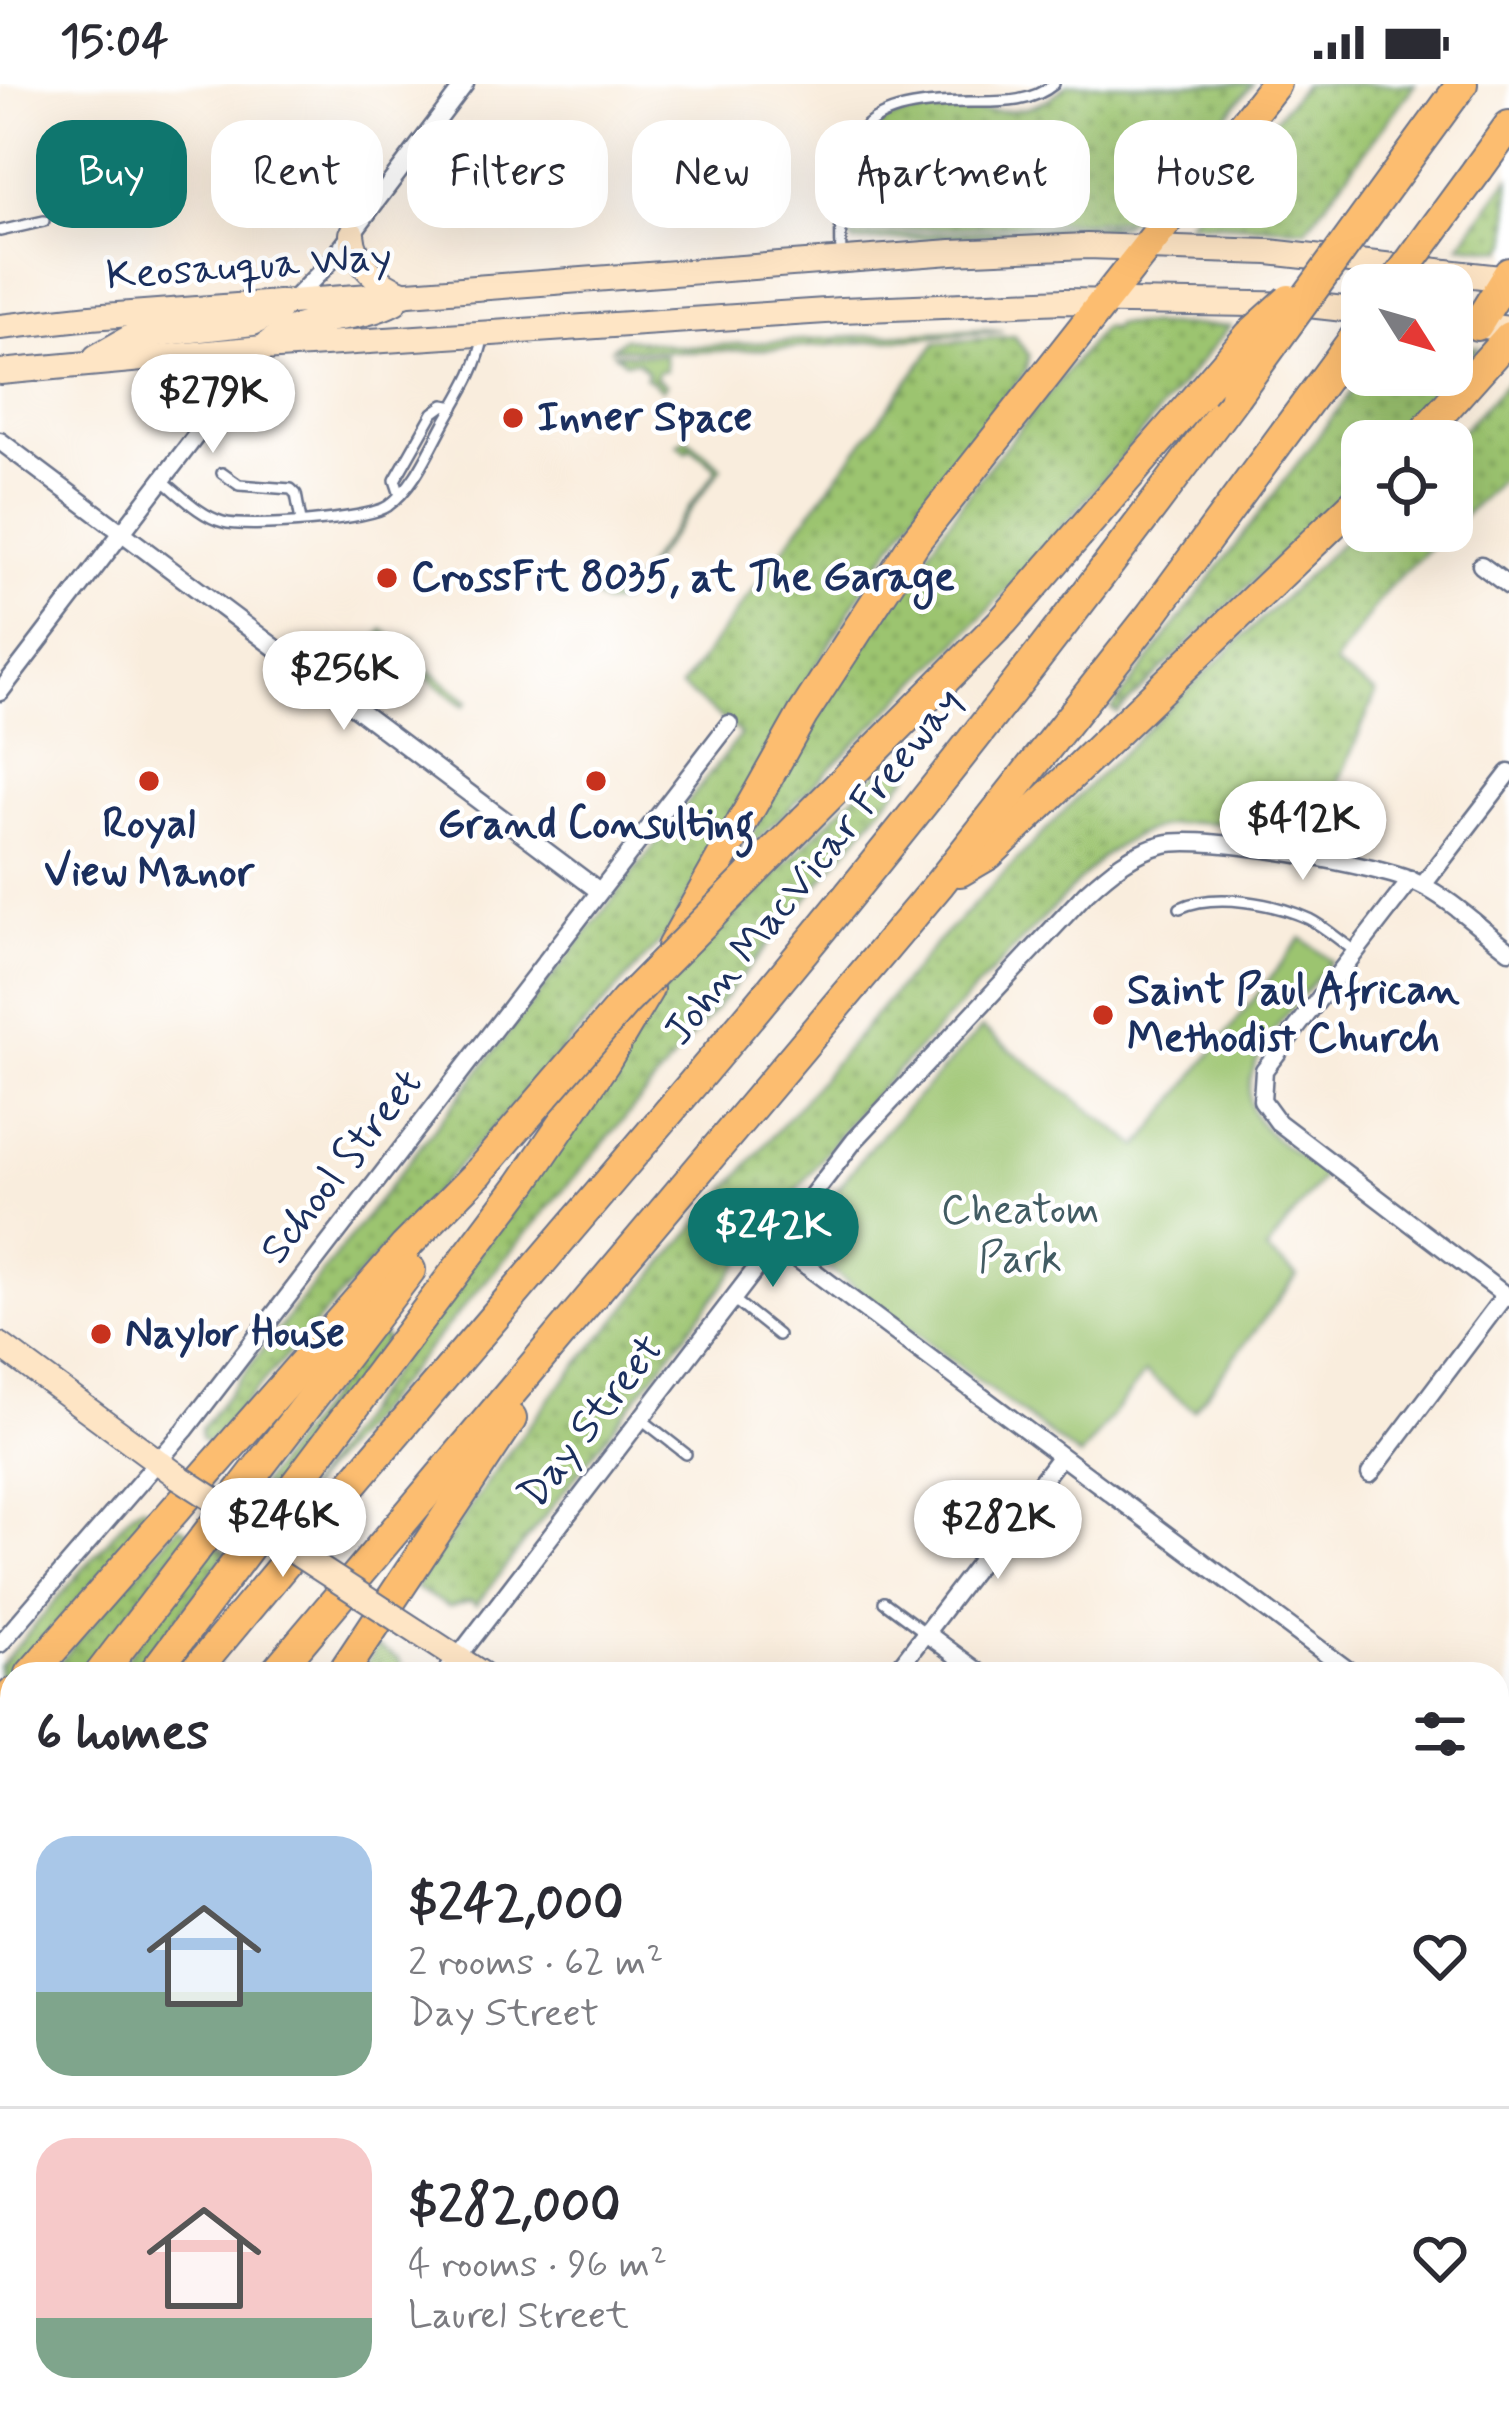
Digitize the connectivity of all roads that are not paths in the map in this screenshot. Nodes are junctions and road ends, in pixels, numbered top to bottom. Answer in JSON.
{"nodes":[{"id":1,"x":465,"y":84,"type":"edge"},
{"id":2,"x":1054,"y":84,"type":"edge"},
{"id":3,"x":1275,"y":84,"type":"edge"},
{"id":4,"x":1462,"y":84,"type":"edge"},
{"id":5,"x":1509,"y":126,"type":"edge"},
{"id":6,"x":36,"y":223,"type":"edge"},
{"id":7,"x":0,"y":231,"type":"edge"},
{"id":8,"x":352,"y":234,"type":"junction"},
{"id":9,"x":1143,"y":247,"type":"junction"},
{"id":10,"x":1333,"y":259,"type":"junction"},
{"id":11,"x":841,"y":260,"type":"junction"},
{"id":12,"x":1409,"y":264,"type":"edge"},
{"id":13,"x":1508,"y":276,"type":"edge"},
{"id":14,"x":407,"y":295,"type":"junction"},
{"id":15,"x":1100,"y":302,"type":"junction"},
{"id":16,"x":289,"y":303,"type":"junction"},
{"id":17,"x":1341,"y":309,"type":"edge"},
{"id":18,"x":1473,"y":314,"type":"edge"},
{"id":19,"x":1473,"y":325,"type":"edge"},
{"id":20,"x":0,"y":327,"type":"edge"},
{"id":21,"x":483,"y":333,"type":"junction"},
{"id":22,"x":1509,"y":333,"type":"edge"},
{"id":23,"x":263,"y":348,"type":"junction"},
{"id":24,"x":1341,"y":357,"type":"edge"},
{"id":25,"x":88,"y":362,"type":"junction"},
{"id":26,"x":0,"y":372,"type":"edge"},
{"id":27,"x":1436,"y":420,"type":"edge"},
{"id":28,"x":0,"y":441,"type":"edge"},
{"id":29,"x":222,"y":473,"type":"dead end"},
{"id":30,"x":162,"y":480,"type":"junction"},
{"id":31,"x":1341,"y":516,"type":"edge"},
{"id":32,"x":301,"y":521,"type":"junction"},
{"id":33,"x":122,"y":532,"type":"junction"},
{"id":34,"x":1481,"y":565,"type":"dead end"},
{"id":35,"x":1509,"y":586,"type":"edge"},
{"id":36,"x":0,"y":690,"type":"edge"},
{"id":37,"x":729,"y":724,"type":"dead end"},
{"id":38,"x":1509,"y":773,"type":"edge"},
{"id":39,"x":1417,"y":883,"type":"junction"},
{"id":40,"x":940,"y":884,"type":"junction"},
{"id":41,"x":599,"y":891,"type":"junction"},
{"id":42,"x":1180,"y":908,"type":"dead end"},
{"id":43,"x":1509,"y":950,"type":"edge"},
{"id":44,"x":1355,"y":951,"type":"junction"},
{"id":45,"x":481,"y":1169,"type":"junction"},
{"id":46,"x":776,"y":1244,"type":"junction"},
{"id":47,"x":1507,"y":1296,"type":"edge"},
{"id":48,"x":733,"y":1299,"type":"junction"},
{"id":49,"x":562,"y":1335,"type":"junction"},
{"id":50,"x":778,"y":1335,"type":"dead end"},
{"id":51,"x":0,"y":1345,"type":"edge"},
{"id":52,"x":640,"y":1418,"type":"junction"},
{"id":53,"x":686,"y":1454,"type":"dead end"},
{"id":54,"x":1060,"y":1457,"type":"junction"},
{"id":55,"x":168,"y":1469,"type":"junction"},
{"id":56,"x":1370,"y":1474,"type":"dead end"},
{"id":57,"x":953,"y":1528,"type":"dead end"},
{"id":58,"x":982,"y":1560,"type":"junction"},
{"id":59,"x":884,"y":1602,"type":"dead end"},
{"id":60,"x":926,"y":1633,"type":"junction"},
{"id":61,"x":0,"y":1644,"type":"edge"},
{"id":62,"x":42,"y":1662,"type":"edge"},
{"id":63,"x":109,"y":1662,"type":"edge"},
{"id":64,"x":162,"y":1662,"type":"edge"},
{"id":65,"x":203,"y":1662,"type":"edge"},
{"id":66,"x":284,"y":1662,"type":"edge"},
{"id":67,"x":350,"y":1662,"type":"edge"},
{"id":68,"x":448,"y":1662,"type":"edge"},
{"id":69,"x":455,"y":1662,"type":"edge"},
{"id":70,"x":903,"y":1662,"type":"edge"},
{"id":71,"x":965,"y":1662,"type":"edge"},
{"id":72,"x":1337,"y":1662,"type":"edge"}],
"edges":[{"from":1,"to":8,"type":"street"},
{"from":2,"to":11,"type":"lane"},
{"from":3,"to":9,"type":"highway"},
{"from":4,"to":10,"type":"highway","name":"John MacVicar Freeway","bridge":true},
{"from":5,"to":12,"type":"highway","bridge":true},
{"from":6,"to":7,"type":"lane"},
{"from":8,"to":14,"type":"main road"},
{"from":8,"to":16,"type":"street"},
{"from":9,"to":11,"type":"main road","name":"Keosauqua Way"},
{"from":9,"to":13,"type":"main road","name":"Keosauqua Way"},
{"from":9,"to":15,"type":"highway"},
{"from":10,"to":45,"type":"highway","bridge":true},
{"from":10,"to":65,"type":"highway","name":"John MacVicar Freeway","bridge":true},
{"from":11,"to":14,"type":"main road","name":"Keosauqua Way"},
{"from":13,"to":18,"type":"highway"},
{"from":14,"to":16,"type":"main road","name":"Keosauqua Way"},
{"from":14,"to":23,"type":"main road"},
{"from":15,"to":17,"type":"main road","name":"Keosauqua Way"},
{"from":15,"to":21,"type":"main road","name":"Keosauqua Way"},
{"from":15,"to":64,"type":"highway"},
{"from":16,"to":20,"type":"main road","name":"Keosauqua Way"},
{"from":16,"to":25,"type":"main road"},
{"from":19,"to":22,"type":"main road"},
{"from":21,"to":23,"type":"main road","name":"Keosauqua Way"},
{"from":21,"to":32,"type":"lane"},
{"from":22,"to":27,"type":"highway"},
{"from":23,"to":25,"type":"main road","name":"Keosauqua Way"},
{"from":23,"to":30,"type":"street"},
{"from":24,"to":40,"type":"highway"},
{"from":25,"to":26,"type":"main road","name":"Keosauqua Way"},
{"from":28,"to":33,"type":"street"},
{"from":29,"to":32,"type":"lane"},
{"from":30,"to":32,"type":"lane"},
{"from":30,"to":33,"type":"street"},
{"from":31,"to":40,"type":"highway"},
{"from":33,"to":36,"type":"street"},
{"from":33,"to":41,"type":"street"},
{"from":34,"to":35,"type":"street"},
{"from":37,"to":41,"type":"street","name":"School Street"},
{"from":38,"to":39,"type":"street"},
{"from":39,"to":43,"type":"street"},
{"from":39,"to":44,"type":"street"},
{"from":39,"to":46,"type":"street","name":"Day Street"},
{"from":40,"to":49,"type":"highway"},
{"from":41,"to":55,"type":"street","name":"School Street"},
{"from":42,"to":44,"type":"lane"},
{"from":44,"to":47,"type":"street"},
{"from":45,"to":62,"type":"highway"},
{"from":45,"to":63,"type":"highway"},
{"from":46,"to":48,"type":"street","name":"Day Street"},
{"from":46,"to":54,"type":"street"},
{"from":47,"to":56,"type":"street"},
{"from":48,"to":50,"type":"lane"},
{"from":48,"to":52,"type":"street","name":"Day Street"},
{"from":49,"to":66,"type":"highway"},
{"from":49,"to":67,"type":"highway"},
{"from":51,"to":55,"type":"main road"},
{"from":52,"to":53,"type":"lane"},
{"from":52,"to":69,"type":"street","name":"Day Street"},
{"from":54,"to":58,"type":"street"},
{"from":54,"to":72,"type":"street"},
{"from":55,"to":61,"type":"street","name":"School Street"},
{"from":55,"to":68,"type":"main road","bridge":true},
{"from":57,"to":58,"type":"lane"},
{"from":58,"to":60,"type":"street"},
{"from":59,"to":60,"type":"lane"},
{"from":60,"to":70,"type":"street"},
{"from":60,"to":71,"type":"street"}]}
